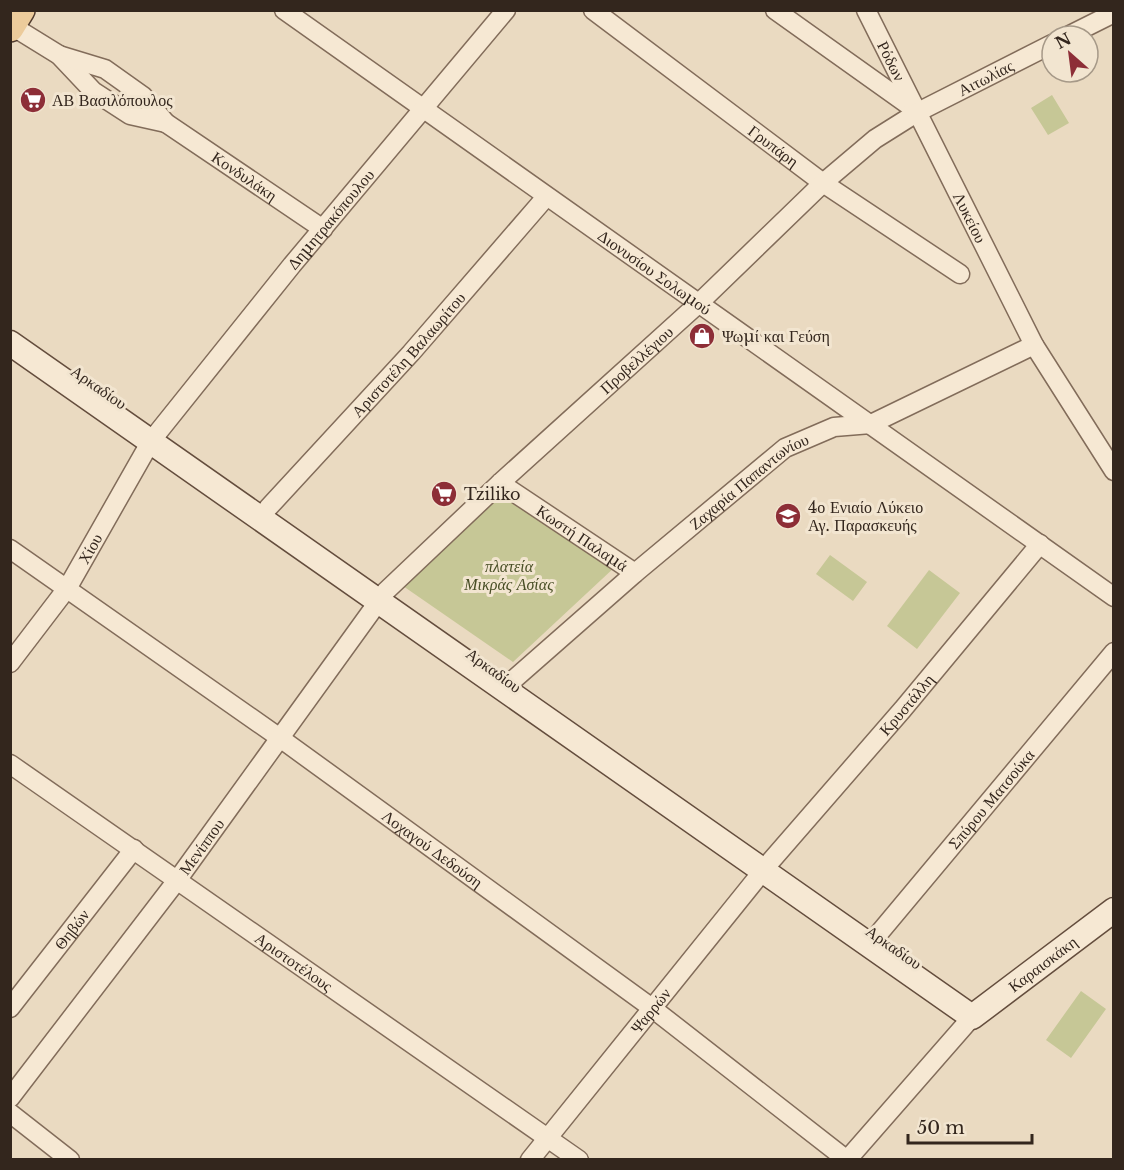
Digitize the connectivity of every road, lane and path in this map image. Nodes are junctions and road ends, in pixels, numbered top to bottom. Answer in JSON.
{"nodes":[{"id":1,"x":284,"y":10,"type":"edge"},
{"id":2,"x":506,"y":10,"type":"edge"},
{"id":3,"x":593,"y":10,"type":"edge"},
{"id":4,"x":775,"y":10,"type":"edge"},
{"id":5,"x":866,"y":10,"type":"edge"},
{"id":6,"x":1113,"y":13,"type":"edge"},
{"id":7,"x":14,"y":22,"type":"edge"},
{"id":8,"x":1091,"y":24,"type":"edge"},
{"id":9,"x":1040,"y":50,"type":"edge"},
{"id":10,"x":59,"y":55,"type":"junction"},
{"id":11,"x":424,"y":110,"type":"junction"},
{"id":12,"x":918,"y":112,"type":"junction"},
{"id":13,"x":166,"y":123,"type":"junction"},
{"id":14,"x":823,"y":183,"type":"junction"},
{"id":15,"x":546,"y":197,"type":"junction"},
{"id":16,"x":323,"y":229,"type":"junction"},
{"id":17,"x":960,"y":274,"type":"dead end"},
{"id":18,"x":698,"y":303,"type":"junction"},
{"id":19,"x":10,"y":325,"type":"edge"},
{"id":20,"x":10,"y":343,"type":"edge"},
{"id":21,"x":1034,"y":345,"type":"junction"},
{"id":22,"x":871,"y":424,"type":"junction"},
{"id":23,"x":155,"y":436,"type":"junction"},
{"id":24,"x":1113,"y":471,"type":"edge"},
{"id":25,"x":500,"y":483,"type":"junction"},
{"id":26,"x":268,"y":508,"type":"junction"},
{"id":27,"x":1040,"y":544,"type":"junction"},
{"id":28,"x":10,"y":549,"type":"edge"},
{"id":29,"x":635,"y":573,"type":"junction"},
{"id":30,"x":68,"y":587,"type":"junction"},
{"id":31,"x":382,"y":595,"type":"junction"},
{"id":32,"x":1113,"y":597,"type":"edge"},
{"id":33,"x":1113,"y":652,"type":"edge"},
{"id":34,"x":10,"y":663,"type":"edge"},
{"id":35,"x":507,"y":685,"type":"junction"},
{"id":36,"x":280,"y":738,"type":"junction"},
{"id":37,"x":10,"y":764,"type":"edge"},
{"id":38,"x":134,"y":849,"type":"junction"},
{"id":39,"x":767,"y":866,"type":"junction"},
{"id":40,"x":178,"y":879,"type":"junction"},
{"id":41,"x":1113,"y":910,"type":"edge"},
{"id":42,"x":873,"y":940,"type":"junction"},
{"id":43,"x":10,"y":1008,"type":"edge"},
{"id":44,"x":652,"y":1008,"type":"junction"},
{"id":45,"x":977,"y":1012,"type":"junction"},
{"id":46,"x":10,"y":1098,"type":"edge"},
{"id":47,"x":10,"y":1113,"type":"edge"},
{"id":48,"x":547,"y":1136,"type":"junction"},
{"id":49,"x":70,"y":1160,"type":"edge"},
{"id":50,"x":530,"y":1160,"type":"edge"},
{"id":51,"x":579,"y":1160,"type":"edge"},
{"id":52,"x":847,"y":1160,"type":"edge"}],
"edges":[{"from":1,"to":11,"type":"street","name":"Διονυσίου Σολωμού"},
{"from":2,"to":11,"type":"street","name":"Δημητρακόπουλου"},
{"from":3,"to":14,"type":"street","name":"Γρυπάρη"},
{"from":4,"to":12,"type":"street","name":"Λυκείου"},
{"from":5,"to":12,"type":"street","name":"Ρόδων"},
{"from":6,"to":8,"type":"street"},
{"from":7,"to":10,"type":"street","name":"Κονδυλάκη"},
{"from":9,"to":12,"type":"street","name":"Αιτωλίας"},
{"from":10,"to":13,"type":"street","name":"Κονδυλάκη"},
{"from":10,"to":13,"type":"street","name":"Κονδυλάκη"},
{"from":11,"to":15,"type":"street","name":"Διονυσίου Σολωμού"},
{"from":11,"to":16,"type":"street","name":"Δημητρακόπουλου"},
{"from":12,"to":14,"type":"street","name":"Προβελλέγιου"},
{"from":12,"to":21,"type":"street","name":"Λυκείου"},
{"from":13,"to":16,"type":"street","name":"Κονδυλάκη"},
{"from":14,"to":17,"type":"street","name":"Γρυπάρη"},
{"from":14,"to":18,"type":"street","name":"Προβελλέγιου"},
{"from":15,"to":18,"type":"street","name":"Διονυσίου Σολωμού"},
{"from":15,"to":26,"type":"street","name":"Αριστοτέλη Βαλαωρίτου"},
{"from":16,"to":23,"type":"street","name":"Δημητρακόπουλου"},
{"from":18,"to":22,"type":"street","name":"Διονυσίου Σολωμού"},
{"from":18,"to":25,"type":"street","name":"Προβελλέγιου"},
{"from":19,"to":23,"type":"street","name":"Αρκαδίου"},
{"from":20,"to":23,"type":"street","name":"Αρκαδίου"},
{"from":21,"to":22,"type":"street","name":"Ζαχαρία Παπαντωνίου"},
{"from":21,"to":24,"type":"street","name":"Λυκείου"},
{"from":22,"to":27,"type":"street","name":"Διονυσίου Σολωμού"},
{"from":22,"to":29,"type":"street","name":"Ζαχαρία Παπαντωνίου"},
{"from":23,"to":26,"type":"street","name":"Αρκαδίου"},
{"from":23,"to":30,"type":"street","name":"Χίου"},
{"from":23,"to":31,"type":"street","name":"Αρκαδίου"},
{"from":25,"to":29,"type":"street","name":"Κωστή Παλαμά"},
{"from":25,"to":31,"type":"street","name":"Προβελλέγιου"},
{"from":26,"to":31,"type":"street","name":"Αρκαδίου"},
{"from":27,"to":32,"type":"street","name":"Διονυσίου Σολωμού"},
{"from":27,"to":39,"type":"street","name":"Κρυστάλλη"},
{"from":28,"to":30,"type":"street","name":"Λοχαγού Δεδούση"},
{"from":29,"to":35,"type":"street","name":"Ζαχαρία Παπαντωνίου"},
{"from":30,"to":34,"type":"street","name":"Χίου"},
{"from":30,"to":36,"type":"street","name":"Λοχαγού Δεδούση"},
{"from":31,"to":35,"type":"street","name":"Αρκαδίου"},
{"from":31,"to":36,"type":"street","name":"Μενίππου"},
{"from":33,"to":42,"type":"street","name":"Σπύρου Ματσούκα"},
{"from":35,"to":39,"type":"street","name":"Αρκαδίου"},
{"from":36,"to":40,"type":"street","name":"Μενίππου"},
{"from":36,"to":44,"type":"street","name":"Λοχαγού Δεδούση"},
{"from":37,"to":38,"type":"street","name":"Αριστοτέλους"},
{"from":38,"to":40,"type":"street","name":"Αριστοτέλους"},
{"from":38,"to":43,"type":"street","name":"Θηβών"},
{"from":39,"to":42,"type":"street","name":"Αρκαδίου"},
{"from":39,"to":44,"type":"street","name":"Ψαρρών"},
{"from":40,"to":46,"type":"street","name":"Μενίππου"},
{"from":40,"to":48,"type":"street","name":"Αριστοτέλους"},
{"from":41,"to":45,"type":"street","name":"Καραισκάκη"},
{"from":42,"to":45,"type":"street","name":"Αρκαδίου"},
{"from":44,"to":48,"type":"street","name":"Ψαρρών"},
{"from":44,"to":52,"type":"street","name":"Λοχαγού Δεδούση"},
{"from":45,"to":52,"type":"street"},
{"from":47,"to":49,"type":"street"},
{"from":48,"to":50,"type":"street","name":"Ψαρρών"},
{"from":48,"to":51,"type":"street","name":"Αριστοτέλους"}]}
